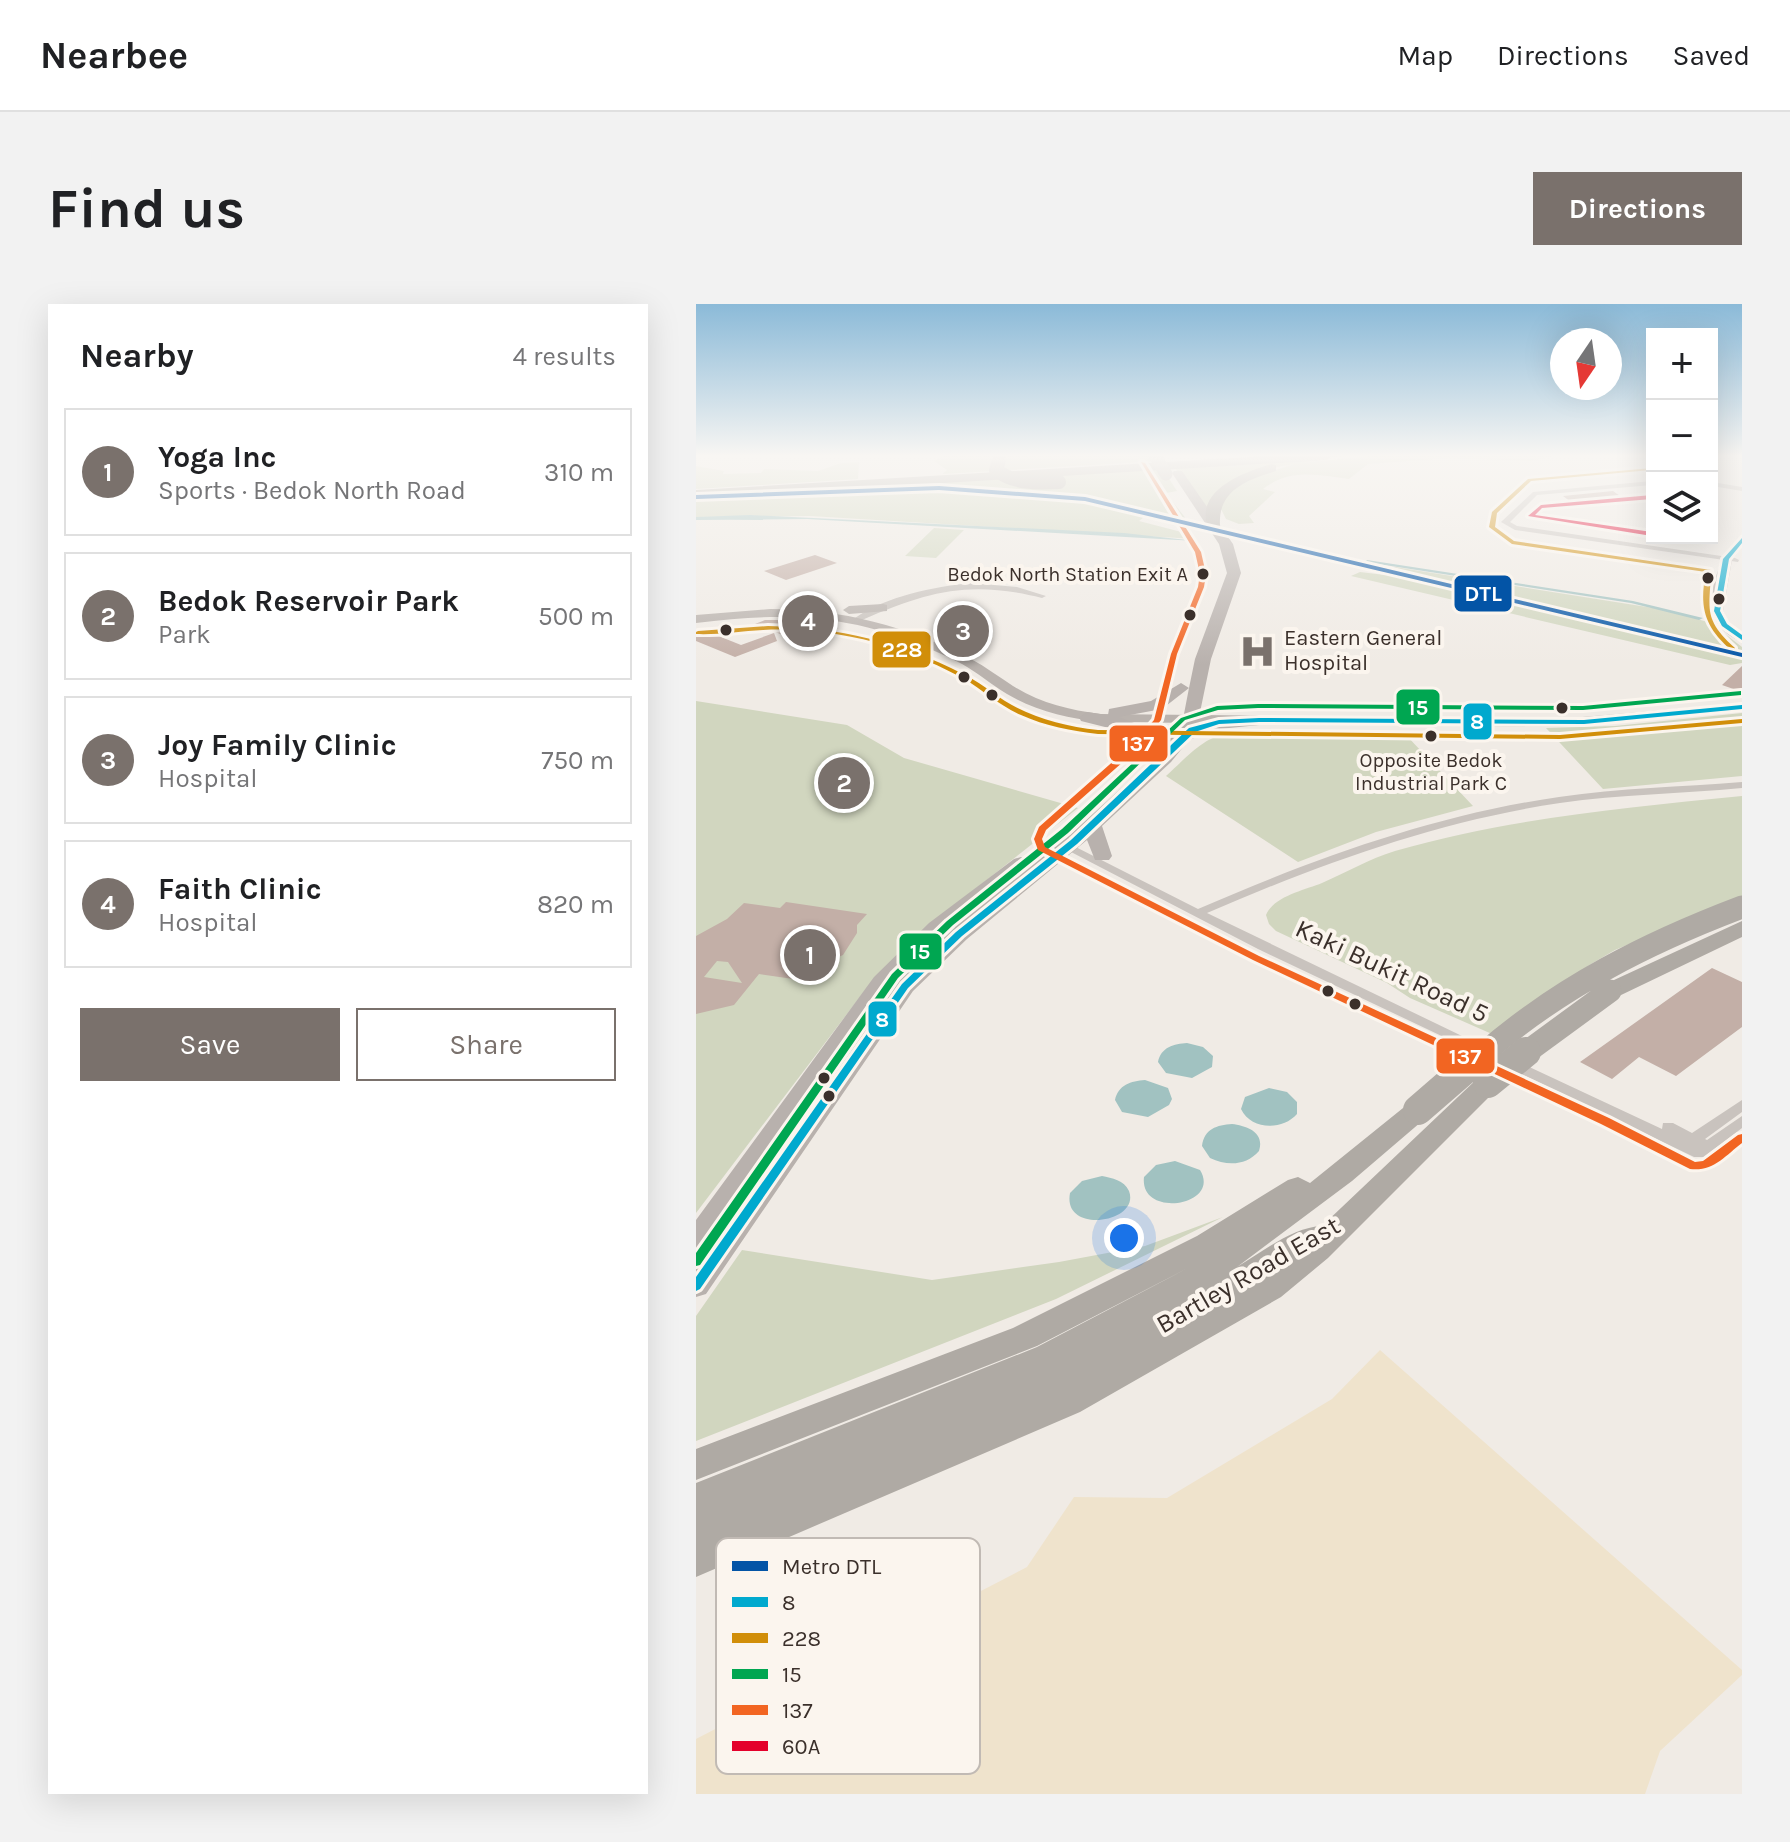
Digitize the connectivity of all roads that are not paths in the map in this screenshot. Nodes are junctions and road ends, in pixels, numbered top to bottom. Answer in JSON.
{"nodes":[{"id":1,"x":1213,"y":525,"type":"edge"},
{"id":2,"x":1200,"y":526,"type":"edge"},
{"id":3,"x":1511,"y":526,"type":"edge"},
{"id":4,"x":1742,"y":540,"type":"edge"},
{"id":5,"x":1734,"y":556,"type":"edge"},
{"id":6,"x":825,"y":609,"type":"junction"},
{"id":7,"x":873,"y":616,"type":"junction"},
{"id":8,"x":696,"y":617,"type":"edge"},
{"id":9,"x":1742,"y":631,"type":"edge"},
{"id":10,"x":1742,"y":638,"type":"edge"},
{"id":11,"x":1189,"y":687,"type":"junction"},
{"id":12,"x":1742,"y":705,"type":"edge"},
{"id":13,"x":1115,"y":713,"type":"junction"},
{"id":14,"x":1183,"y":716,"type":"junction"},
{"id":15,"x":1087,"y":717,"type":"junction"},
{"id":16,"x":1255,"y":717,"type":"junction"},
{"id":17,"x":1182,"y":737,"type":"junction"},
{"id":18,"x":1148,"y":754,"type":"junction"},
{"id":19,"x":1742,"y":785,"type":"edge"},
{"id":20,"x":1092,"y":825,"type":"junction"},
{"id":21,"x":1063,"y":840,"type":"junction"},
{"id":22,"x":1102,"y":856,"type":"junction"},
{"id":23,"x":1742,"y":907,"type":"edge"},
{"id":24,"x":1207,"y":913,"type":"junction"},
{"id":25,"x":1742,"y":928,"type":"edge"},
{"id":26,"x":895,"y":1000,"type":"junction"},
{"id":27,"x":862,"y":1011,"type":"junction"},
{"id":28,"x":1742,"y":1105,"type":"edge"},
{"id":29,"x":1418,"y":1110,"type":"junction"},
{"id":30,"x":1742,"y":1121,"type":"edge"},
{"id":31,"x":1696,"y":1146,"type":"junction"},
{"id":32,"x":1337,"y":1229,"type":"junction"},
{"id":33,"x":696,"y":1241,"type":"edge"},
{"id":34,"x":696,"y":1286,"type":"edge"},
{"id":35,"x":712,"y":1455,"type":"edge"},
{"id":36,"x":696,"y":1465,"type":"edge"},
{"id":37,"x":696,"y":1500,"type":"edge"},
{"id":38,"x":696,"y":1529,"type":"edge"},
{"id":39,"x":748,"y":1538,"type":"edge"},
{"id":40,"x":716,"y":1552,"type":"edge"},
{"id":41,"x":696,"y":1560,"type":"edge"}],
"edges":[{"from":1,"to":11,"type":"main road"},
{"from":2,"to":11,"type":"main road"},
{"from":3,"to":5,"type":"street"},
{"from":4,"to":5,"type":"main road"},
{"from":5,"to":9,"type":"main road"},
{"from":5,"to":10,"type":"main road"},
{"from":6,"to":7,"type":"main road"},
{"from":6,"to":7,"type":"main road"},
{"from":6,"to":8,"type":"main road"},
{"from":7,"to":7,"type":"street"},
{"from":7,"to":8,"type":"main road"},
{"from":7,"to":13,"type":"main road"},
{"from":7,"to":15,"type":"main road"},
{"from":11,"to":13,"type":"main road"},
{"from":11,"to":14,"type":"main road"},
{"from":11,"to":16,"type":"main road"},
{"from":12,"to":16,"type":"main road"},
{"from":13,"to":14,"type":"main road"},
{"from":14,"to":15,"type":"main road"},
{"from":14,"to":16,"type":"main road"},
{"from":14,"to":17,"type":"main road"},
{"from":14,"to":18,"type":"main road"},
{"from":15,"to":18,"type":"main road"},
{"from":16,"to":17,"type":"main road"},
{"from":17,"to":20,"type":"main road"},
{"from":18,"to":21,"type":"main road"},
{"from":19,"to":24,"type":"street"},
{"from":20,"to":21,"type":"main road"},
{"from":20,"to":22,"type":"main road"},
{"from":21,"to":22,"type":"street","name":"Kaki Bukit Road 5"},
{"from":21,"to":24,"type":"street","name":"Kaki Bukit Road 5"},
{"from":21,"to":26,"type":"main road"},
{"from":21,"to":27,"type":"main road"},
{"from":22,"to":24,"type":"street","name":"Kaki Bukit Road 5"},
{"from":23,"to":29,"type":"highway","name":"Bartley Road East","bridge":true},
{"from":24,"to":31,"type":"street","name":"Kaki Bukit Road 5"},
{"from":25,"to":32,"type":"highway","name":"Bartley Road East","bridge":true},
{"from":26,"to":27,"type":"main road"},
{"from":26,"to":34,"type":"main road"},
{"from":27,"to":33,"type":"main road"},
{"from":28,"to":31,"type":"street"},
{"from":29,"to":35,"type":"highway"},
{"from":29,"to":37,"type":"highway","name":"Bartley Road East"},
{"from":30,"to":31,"type":"street"},
{"from":32,"to":38,"type":"highway","name":"Bartley Road East"},
{"from":32,"to":39,"type":"highway"},
{"from":35,"to":36,"type":"highway"},
{"from":40,"to":41,"type":"highway"}]}
